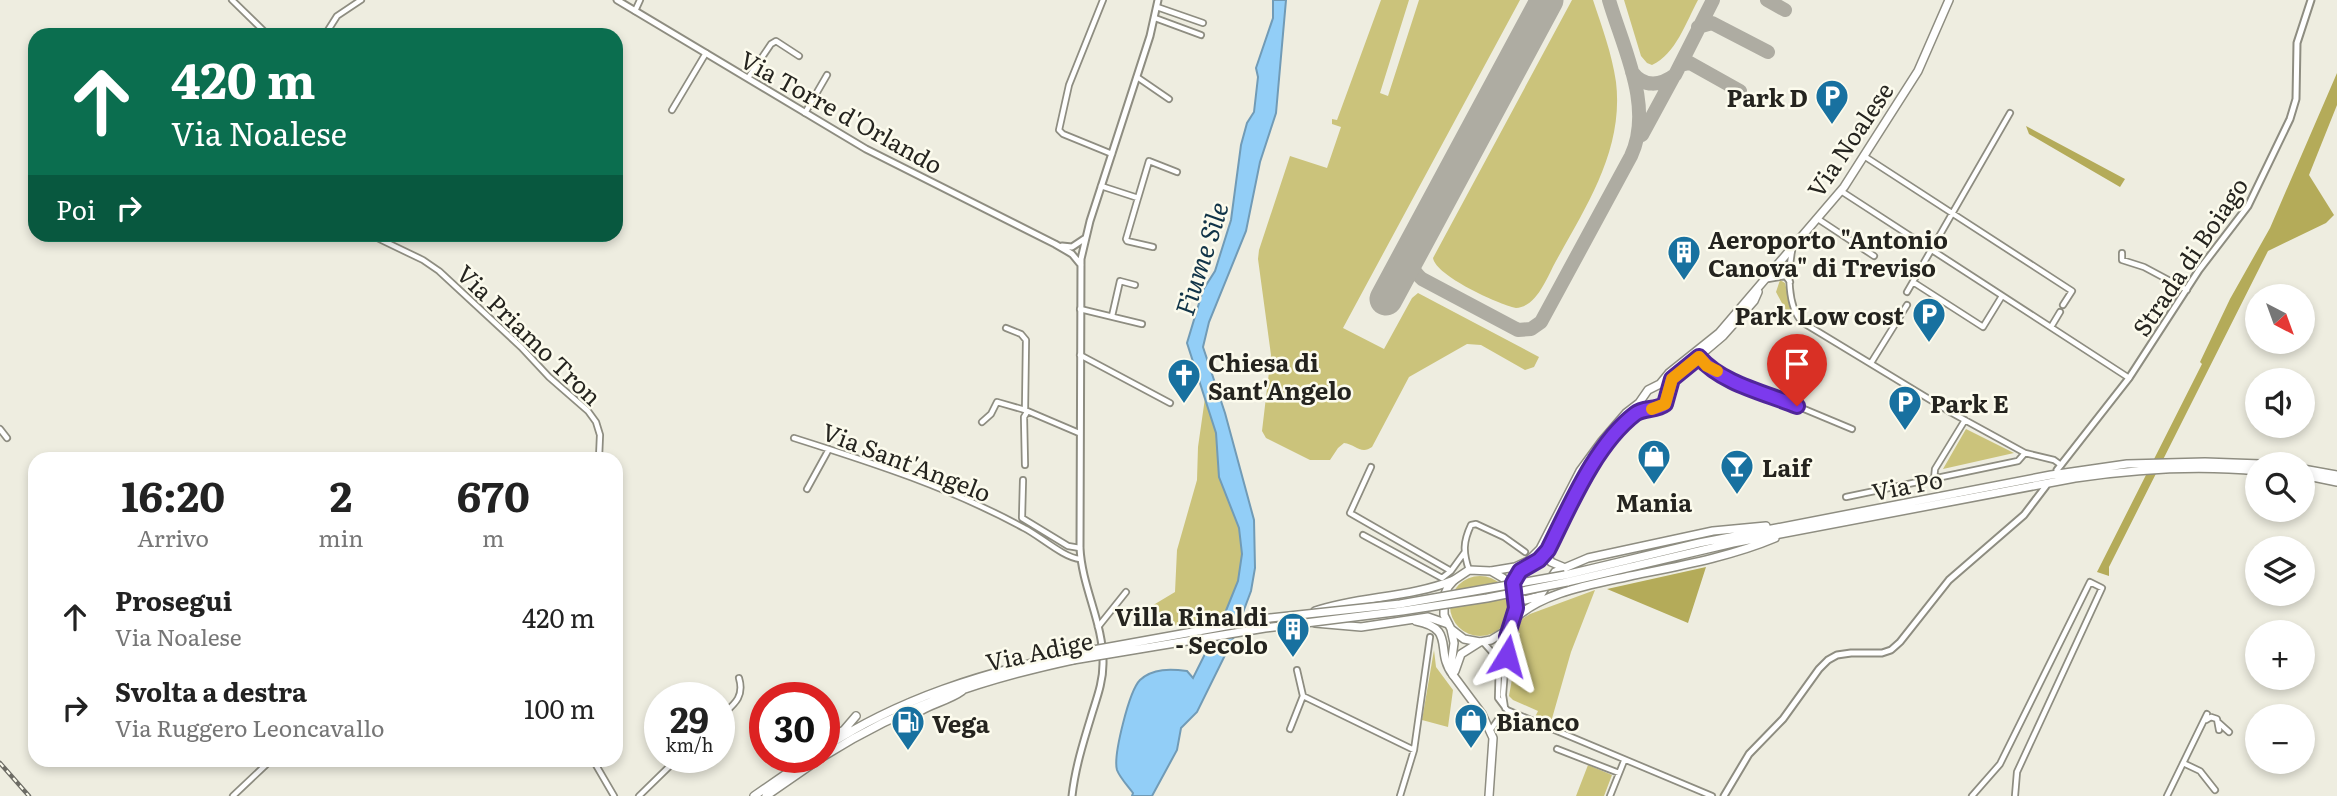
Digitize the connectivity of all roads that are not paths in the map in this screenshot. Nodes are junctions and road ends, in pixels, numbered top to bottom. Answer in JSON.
{"nodes":[{"id":1,"x":232,"y":0,"type":"edge"},
{"id":2,"x":361,"y":0,"type":"edge"},
{"id":3,"x":617,"y":0,"type":"edge"},
{"id":4,"x":640,"y":0,"type":"edge"},
{"id":5,"x":1103,"y":0,"type":"edge"},
{"id":6,"x":1949,"y":0,"type":"edge"},
{"id":7,"x":2311,"y":0,"type":"edge"},
{"id":8,"x":1157,"y":3,"type":"edge"},
{"id":9,"x":635,"y":11,"type":"junction"},
{"id":10,"x":1155,"y":18,"type":"junction"},
{"id":11,"x":1203,"y":23,"type":"dead end"},
{"id":12,"x":261,"y":28,"type":"edge"},
{"id":13,"x":329,"y":28,"type":"edge"},
{"id":14,"x":1200,"y":35,"type":"dead end"},
{"id":15,"x":706,"y":53,"type":"junction"},
{"id":16,"x":799,"y":56,"type":"dead end"},
{"id":17,"x":827,"y":75,"type":"dead end"},
{"id":18,"x":1137,"y":77,"type":"junction"},
{"id":19,"x":748,"y":78,"type":"junction"},
{"id":20,"x":1169,"y":99,"type":"dead end"},
{"id":21,"x":672,"y":110,"type":"dead end"},
{"id":22,"x":805,"y":113,"type":"junction"},
{"id":23,"x":2010,"y":113,"type":"dead end"},
{"id":24,"x":1112,"y":154,"type":"junction"},
{"id":25,"x":1864,"y":156,"type":"junction"},
{"id":26,"x":1177,"y":172,"type":"dead end"},
{"id":27,"x":1101,"y":186,"type":"junction"},
{"id":28,"x":1841,"y":191,"type":"junction"},
{"id":29,"x":1138,"y":198,"type":"junction"},
{"id":30,"x":1952,"y":213,"type":"junction"},
{"id":31,"x":1818,"y":219,"type":"junction"},
{"id":32,"x":1085,"y":239,"type":"junction"},
{"id":33,"x":386,"y":242,"type":"edge"},
{"id":34,"x":1153,"y":247,"type":"dead end"},
{"id":35,"x":1792,"y":250,"type":"junction"},
{"id":36,"x":1932,"y":250,"type":"junction"},
{"id":37,"x":1071,"y":251,"type":"junction"},
{"id":38,"x":1082,"y":253,"type":"junction"},
{"id":39,"x":2122,"y":253,"type":"dead end"},
{"id":40,"x":1874,"y":256,"type":"dead end"},
{"id":41,"x":1081,"y":265,"type":"junction"},
{"id":42,"x":1778,"y":266,"type":"junction"},
{"id":43,"x":1787,"y":276,"type":"junction"},
{"id":44,"x":1767,"y":279,"type":"junction"},
{"id":45,"x":1913,"y":282,"type":"junction"},
{"id":46,"x":1135,"y":285,"type":"dead end"},
{"id":47,"x":2187,"y":290,"type":"junction"},
{"id":48,"x":1907,"y":292,"type":"dead end"},
{"id":49,"x":2002,"y":296,"type":"junction"},
{"id":50,"x":1907,"y":305,"type":"dead end"},
{"id":51,"x":2063,"y":305,"type":"dead end"},
{"id":52,"x":1079,"y":309,"type":"junction"},
{"id":53,"x":2060,"y":312,"type":"dead end"},
{"id":54,"x":1112,"y":316,"type":"junction"},
{"id":55,"x":1142,"y":324,"type":"dead end"},
{"id":56,"x":2050,"y":327,"type":"junction"},
{"id":57,"x":1006,"y":328,"type":"dead end"},
{"id":58,"x":1079,"y":355,"type":"junction"},
{"id":59,"x":1697,"y":355,"type":"junction"},
{"id":60,"x":1871,"y":363,"type":"junction"},
{"id":61,"x":2129,"y":378,"type":"junction"},
{"id":62,"x":1656,"y":387,"type":"junction"},
{"id":63,"x":1666,"y":394,"type":"junction"},
{"id":64,"x":1645,"y":396,"type":"junction"},
{"id":65,"x":1170,"y":403,"type":"dead end"},
{"id":66,"x":1654,"y":408,"type":"junction"},
{"id":67,"x":1026,"y":411,"type":"junction"},
{"id":68,"x":1965,"y":420,"type":"junction"},
{"id":69,"x":982,"y":422,"type":"dead end"},
{"id":70,"x":0,"y":429,"type":"edge"},
{"id":71,"x":1852,"y":429,"type":"dead end"},
{"id":72,"x":1079,"y":433,"type":"junction"},
{"id":73,"x":7,"y":438,"type":"dead end"},
{"id":74,"x":794,"y":438,"type":"dead end"},
{"id":75,"x":829,"y":449,"type":"junction"},
{"id":76,"x":599,"y":452,"type":"edge"},
{"id":77,"x":2025,"y":453,"type":"junction"},
{"id":78,"x":2245,"y":463,"type":"edge"},
{"id":79,"x":1025,"y":465,"type":"dead end"},
{"id":80,"x":1371,"y":467,"type":"dead end"},
{"id":81,"x":2059,"y":467,"type":"joint"},
{"id":82,"x":2245,"y":470,"type":"edge"},
{"id":83,"x":2315,"y":471,"type":"edge"},
{"id":84,"x":2337,"y":475,"type":"edge"},
{"id":85,"x":2315,"y":477,"type":"edge"},
{"id":86,"x":1934,"y":479,"type":"junction"},
{"id":87,"x":1023,"y":480,"type":"dead end"},
{"id":88,"x":2337,"y":482,"type":"edge"},
{"id":89,"x":2046,"y":486,"type":"dead end"},
{"id":90,"x":807,"y":489,"type":"dead end"},
{"id":91,"x":1846,"y":497,"type":"dead end"},
{"id":92,"x":1792,"y":528,"type":"junction"},
{"id":93,"x":1363,"y":535,"type":"dead end"},
{"id":94,"x":1080,"y":548,"type":"junction"},
{"id":95,"x":1525,"y":552,"type":"dead end"},
{"id":96,"x":1546,"y":552,"type":"junction"},
{"id":97,"x":1464,"y":553,"type":"junction"},
{"id":98,"x":1080,"y":559,"type":"junction"},
{"id":99,"x":1469,"y":570,"type":"junction"},
{"id":100,"x":1491,"y":571,"type":"junction"},
{"id":101,"x":1565,"y":575,"type":"junction"},
{"id":102,"x":1452,"y":576,"type":"junction"},
{"id":103,"x":1126,"y":592,"type":"dead end"},
{"id":104,"x":1513,"y":592,"type":"junction"},
{"id":105,"x":1306,"y":618,"type":"junction"},
{"id":106,"x":1412,"y":620,"type":"junction"},
{"id":107,"x":1511,"y":624,"type":"junction"},
{"id":108,"x":1449,"y":626,"type":"junction"},
{"id":109,"x":1098,"y":627,"type":"junction"},
{"id":110,"x":1430,"y":637,"type":"dead end"},
{"id":111,"x":1482,"y":642,"type":"junction"},
{"id":112,"x":1072,"y":657,"type":"junction"},
{"id":113,"x":1297,"y":670,"type":"dead end"},
{"id":114,"x":1452,"y":675,"type":"junction"},
{"id":115,"x":738,"y":678,"type":"dead end"},
{"id":116,"x":969,"y":686,"type":"junction"},
{"id":117,"x":1303,"y":696,"type":"junction"},
{"id":118,"x":735,"y":702,"type":"edge"},
{"id":119,"x":1505,"y":709,"type":"junction"},
{"id":120,"x":1513,"y":714,"type":"junction"},
{"id":121,"x":2207,"y":714,"type":"dead end"},
{"id":122,"x":856,"y":716,"type":"dead end"},
{"id":123,"x":913,"y":716,"type":"dead end"},
{"id":124,"x":2204,"y":721,"type":"junction"},
{"id":125,"x":2219,"y":722,"type":"junction"},
{"id":126,"x":1492,"y":728,"type":"junction"},
{"id":127,"x":1290,"y":729,"type":"dead end"},
{"id":128,"x":2219,"y":730,"type":"dead end"},
{"id":129,"x":2228,"y":732,"type":"dead end"},
{"id":130,"x":840,"y":733,"type":"edge"},
{"id":131,"x":840,"y":737,"type":"edge"},
{"id":132,"x":1493,"y":738,"type":"junction"},
{"id":133,"x":840,"y":747,"type":"edge"},
{"id":134,"x":1557,"y":749,"type":"dead end"},
{"id":135,"x":1414,"y":750,"type":"junction"},
{"id":136,"x":1624,"y":761,"type":"junction"},
{"id":137,"x":2183,"y":763,"type":"junction"},
{"id":138,"x":264,"y":767,"type":"edge"},
{"id":139,"x":597,"y":767,"type":"edge"},
{"id":140,"x":663,"y":773,"type":"edge"},
{"id":141,"x":787,"y":773,"type":"edge"},
{"id":142,"x":799,"y":773,"type":"edge"},
{"id":143,"x":1619,"y":773,"type":"junction"},
{"id":144,"x":2215,"y":790,"type":"dead end"},
{"id":145,"x":1709,"y":795,"type":"edge"},
{"id":146,"x":233,"y":796,"type":"edge"},
{"id":147,"x":614,"y":796,"type":"edge"},
{"id":148,"x":639,"y":796,"type":"edge"},
{"id":149,"x":754,"y":796,"type":"edge"},
{"id":150,"x":766,"y":796,"type":"edge"},
{"id":151,"x":1072,"y":796,"type":"edge"},
{"id":152,"x":1400,"y":796,"type":"edge"},
{"id":153,"x":1489,"y":796,"type":"edge"},
{"id":154,"x":1610,"y":796,"type":"edge"},
{"id":155,"x":1724,"y":796,"type":"edge"},
{"id":156,"x":1972,"y":796,"type":"edge"},
{"id":157,"x":2015,"y":796,"type":"edge"},
{"id":158,"x":2167,"y":796,"type":"edge"}],
"edges":[{"from":1,"to":12,"type":"street"},
{"from":2,"to":13,"type":"street"},
{"from":3,"to":9,"type":"street","name":"Via Torre d'Orlando"},
{"from":4,"to":9,"type":"street"},
{"from":5,"to":24,"type":"street"},
{"from":6,"to":25,"type":"main road","name":"Via Noalese"},
{"from":7,"to":47,"type":"street","name":"Strada di Boiago"},
{"from":8,"to":10,"type":"street"},
{"from":8,"to":11,"type":"street"},
{"from":9,"to":15,"type":"street","name":"Via Torre d'Orlando"},
{"from":10,"to":14,"type":"street"},
{"from":10,"to":18,"type":"street"},
{"from":15,"to":19,"type":"street","name":"Via Torre d'Orlando"},
{"from":15,"to":21,"type":"street"},
{"from":16,"to":19,"type":"street"},
{"from":17,"to":22,"type":"street"},
{"from":18,"to":20,"type":"street"},
{"from":18,"to":24,"type":"street"},
{"from":19,"to":22,"type":"street","name":"Via Torre d'Orlando"},
{"from":22,"to":37,"type":"street","name":"Via Torre d'Orlando"},
{"from":23,"to":30,"type":"street"},
{"from":24,"to":27,"type":"street"},
{"from":25,"to":28,"type":"main road","name":"Via Noalese"},
{"from":25,"to":30,"type":"street"},
{"from":26,"to":29,"type":"street"},
{"from":27,"to":29,"type":"street"},
{"from":27,"to":32,"type":"street"},
{"from":28,"to":31,"type":"main road","name":"Via Noalese"},
{"from":28,"to":36,"type":"street"},
{"from":29,"to":34,"type":"street"},
{"from":30,"to":36,"type":"street"},
{"from":30,"to":51,"type":"street"},
{"from":31,"to":35,"type":"main road","name":"Via Noalese"},
{"from":31,"to":40,"type":"street"},
{"from":32,"to":37,"type":"street"},
{"from":32,"to":38,"type":"street"},
{"from":33,"to":76,"type":"street","name":"Via Priamo Tron"},
{"from":35,"to":42,"type":"main road","name":"Via Noalese"},
{"from":35,"to":43,"type":"street"},
{"from":36,"to":45,"type":"street"},
{"from":36,"to":49,"type":"street"},
{"from":37,"to":38,"type":"street"},
{"from":37,"to":41,"type":"street","name":"Via Torre d'Orlando"},
{"from":38,"to":41,"type":"street"},
{"from":39,"to":47,"type":"street"},
{"from":41,"to":52,"type":"street"},
{"from":42,"to":43,"type":"street"},
{"from":42,"to":44,"type":"main road","name":"Via Noalese"},
{"from":43,"to":44,"type":"street"},
{"from":43,"to":60,"type":"street"},
{"from":44,"to":59,"type":"main road","name":"Via Noalese"},
{"from":45,"to":48,"type":"street"},
{"from":45,"to":49,"type":"street"},
{"from":46,"to":54,"type":"street"},
{"from":47,"to":61,"type":"street","name":"Strada di Boiago"},
{"from":49,"to":56,"type":"street"},
{"from":50,"to":60,"type":"street"},
{"from":52,"to":54,"type":"street"},
{"from":52,"to":58,"type":"street"},
{"from":53,"to":56,"type":"street"},
{"from":54,"to":55,"type":"street"},
{"from":56,"to":61,"type":"street"},
{"from":57,"to":67,"type":"street"},
{"from":58,"to":65,"type":"street"},
{"from":58,"to":72,"type":"street"},
{"from":59,"to":62,"type":"main road","name":"Via Noalese"},
{"from":59,"to":63,"type":"main road","name":"Via Noalese"},
{"from":59,"to":71,"type":"street"},
{"from":60,"to":68,"type":"street"},
{"from":61,"to":81,"type":"street","name":"Strada di Boiago"},
{"from":62,"to":63,"type":"main road"},
{"from":62,"to":64,"type":"main road"},
{"from":63,"to":66,"type":"main road"},
{"from":64,"to":66,"type":"main road"},
{"from":64,"to":100,"type":"main road"},
{"from":66,"to":96,"type":"main road"},
{"from":67,"to":69,"type":"street"},
{"from":67,"to":72,"type":"street"},
{"from":67,"to":79,"type":"street"},
{"from":68,"to":77,"type":"street"},
{"from":68,"to":86,"type":"street"},
{"from":70,"to":73,"type":"street"},
{"from":72,"to":94,"type":"street"},
{"from":74,"to":75,"type":"street","name":"Via Sant'Angelo"},
{"from":75,"to":90,"type":"street"},
{"from":75,"to":98,"type":"street","name":"Via Sant'Angelo"},
{"from":77,"to":81,"type":"street"},
{"from":77,"to":86,"type":"street"},
{"from":78,"to":92,"type":"main road","name":"Via Po"},
{"from":80,"to":102,"type":"street"},
{"from":82,"to":92,"type":"main road","name":"Via Po"},
{"from":83,"to":84,"type":"main road"},
{"from":85,"to":88,"type":"main road"},
{"from":86,"to":91,"type":"street"},
{"from":87,"to":94,"type":"street","name":"Via Sant'Angelo"},
{"from":89,"to":155,"type":"street"},
{"from":92,"to":101,"type":"main road","name":"Via Po"},
{"from":92,"to":107,"type":"main road"},
{"from":93,"to":102,"type":"street"},
{"from":94,"to":98,"type":"street"},
{"from":95,"to":97,"type":"street"},
{"from":96,"to":101,"type":"main road"},
{"from":96,"to":104,"type":"main road"},
{"from":97,"to":99,"type":"street"},
{"from":97,"to":102,"type":"street"},
{"from":98,"to":109,"type":"street"},
{"from":99,"to":100,"type":"main road"},
{"from":99,"to":102,"type":"main road"},
{"from":100,"to":104,"type":"main road"},
{"from":101,"to":104,"type":"main road"},
{"from":101,"to":105,"type":"main road","name":"Via Adige","bridge":true},
{"from":102,"to":105,"type":"main road","bridge":true},
{"from":102,"to":108,"type":"main road"},
{"from":103,"to":109,"type":"street"},
{"from":104,"to":107,"type":"main road"},
{"from":105,"to":106,"type":"main road","bridge":true},
{"from":105,"to":112,"type":"main road","name":"Via Adige","bridge":true},
{"from":106,"to":108,"type":"main road"},
{"from":106,"to":114,"type":"main road"},
{"from":107,"to":111,"type":"main road"},
{"from":107,"to":119,"type":"street"},
{"from":108,"to":111,"type":"main road"},
{"from":108,"to":114,"type":"main road"},
{"from":109,"to":151,"type":"street"},
{"from":110,"to":135,"type":"street"},
{"from":111,"to":119,"type":"street"},
{"from":111,"to":126,"type":"main road"},
{"from":112,"to":116,"type":"main road","name":"Via Adige"},
{"from":112,"to":131,"type":"main road","name":"Via Adige"},
{"from":113,"to":117,"type":"street"},
{"from":114,"to":132,"type":"main road"},
{"from":115,"to":118,"type":"street"},
{"from":116,"to":123,"type":"main road"},
{"from":116,"to":133,"type":"main road","name":"Via Adige"},
{"from":117,"to":127,"type":"street"},
{"from":117,"to":135,"type":"street"},
{"from":119,"to":120,"type":"street"},
{"from":120,"to":126,"type":"street"},
{"from":120,"to":136,"type":"street"},
{"from":121,"to":124,"type":"street"},
{"from":122,"to":130,"type":"main road"},
{"from":124,"to":125,"type":"street"},
{"from":124,"to":137,"type":"street"},
{"from":125,"to":128,"type":"street"},
{"from":125,"to":129,"type":"street"},
{"from":126,"to":132,"type":"main road"},
{"from":132,"to":153,"type":"main road"},
{"from":134,"to":143,"type":"street"},
{"from":135,"to":152,"type":"street"},
{"from":136,"to":143,"type":"street"},
{"from":136,"to":145,"type":"street"},
{"from":137,"to":144,"type":"street"},
{"from":137,"to":158,"type":"street"},
{"from":138,"to":146,"type":"street"},
{"from":139,"to":147,"type":"street"},
{"from":140,"to":148,"type":"street"},
{"from":141,"to":149,"type":"main road"},
{"from":142,"to":150,"type":"main road","name":"Via Adige"},
{"from":143,"to":154,"type":"street"},
{"from":156,"to":157,"type":"street"}]}
